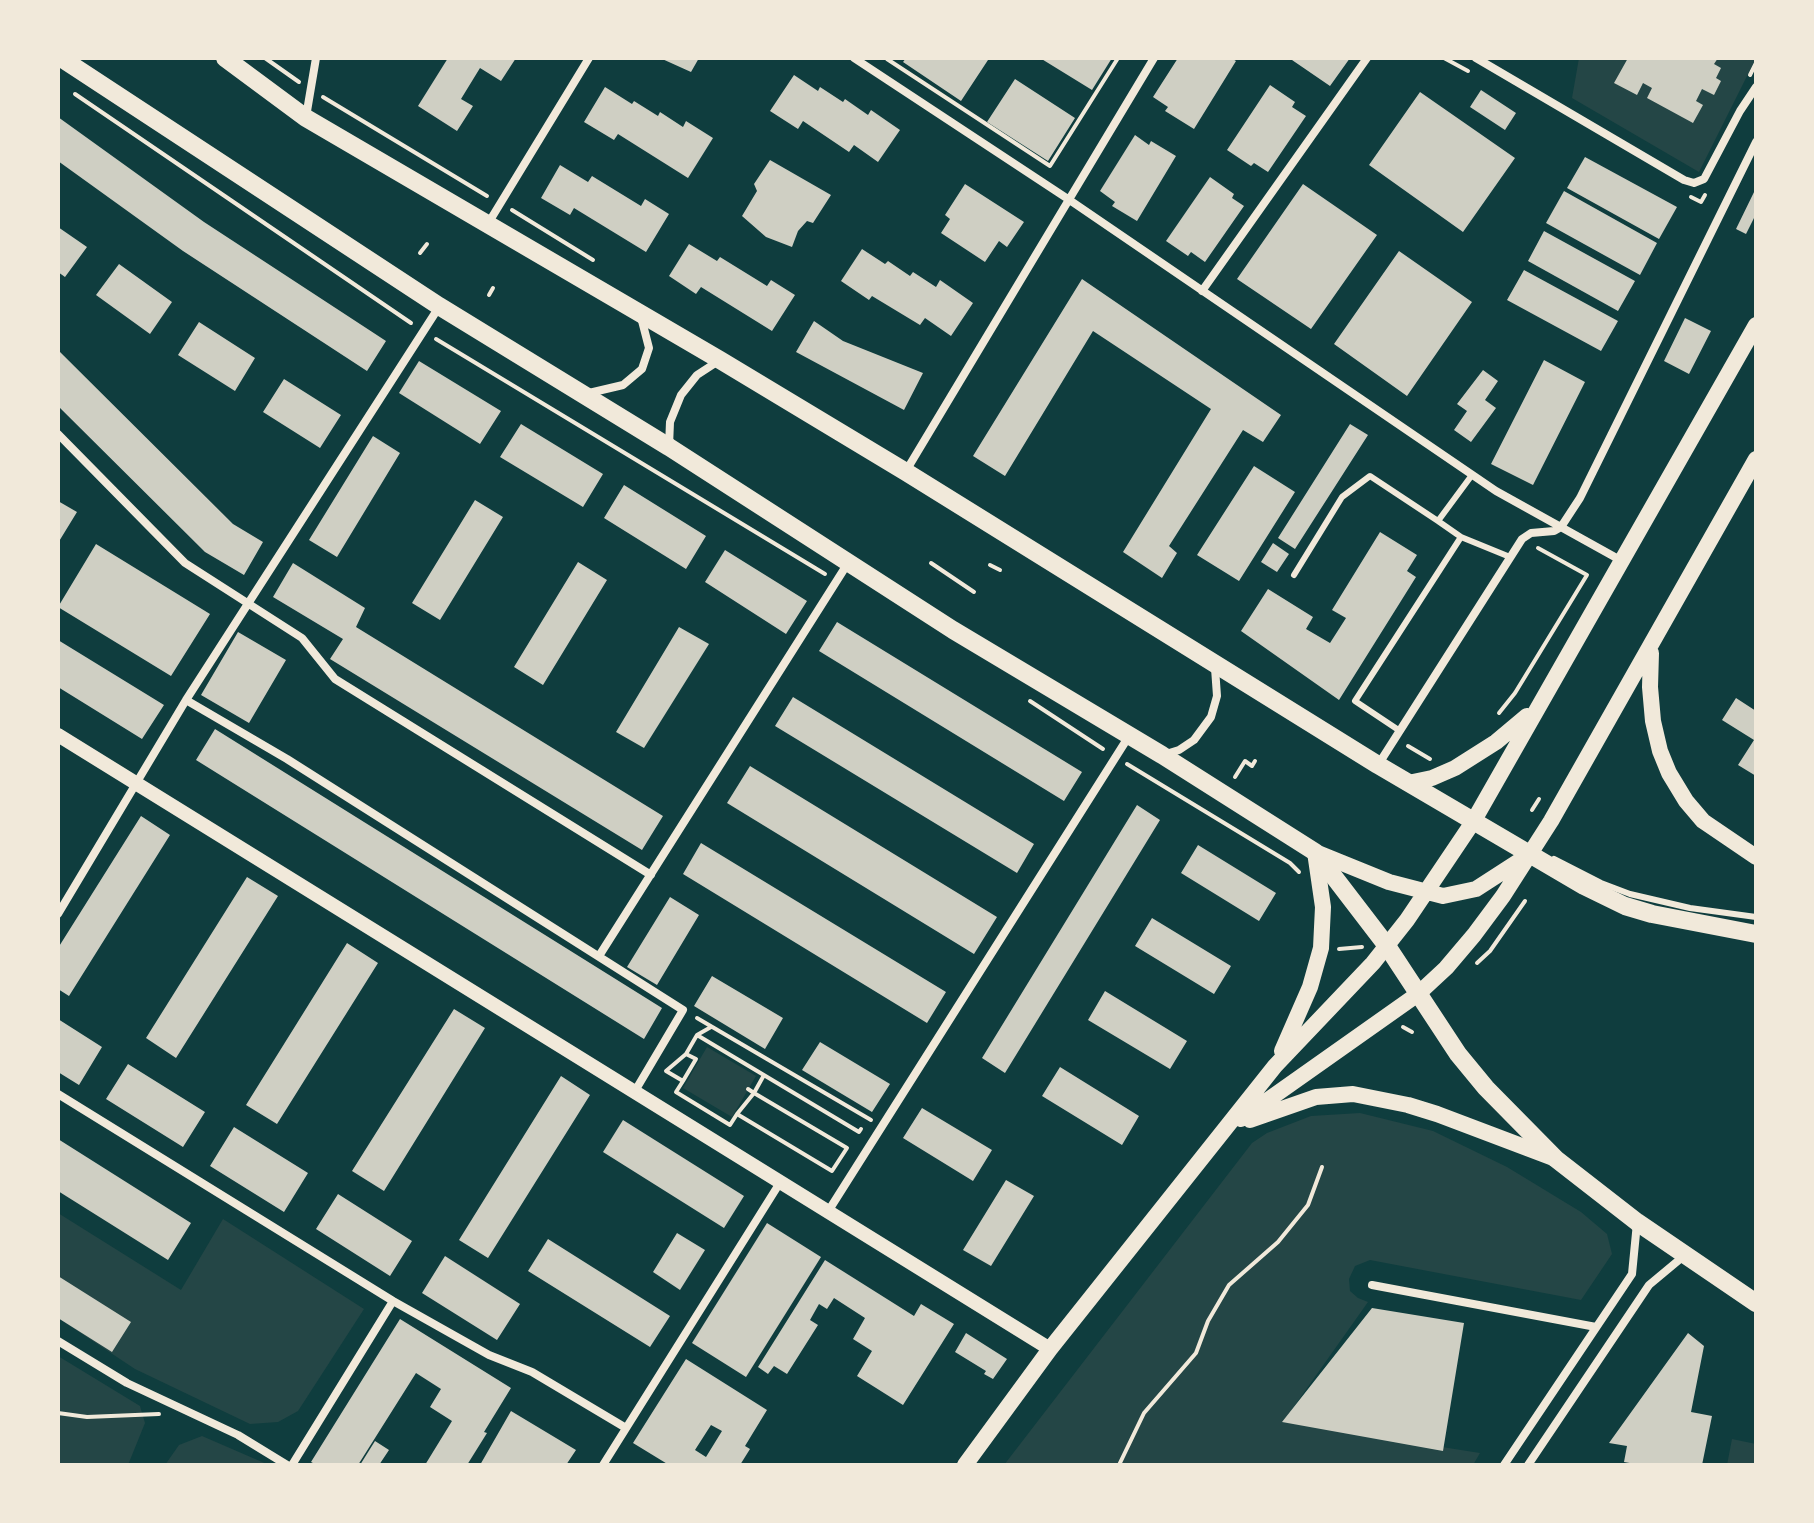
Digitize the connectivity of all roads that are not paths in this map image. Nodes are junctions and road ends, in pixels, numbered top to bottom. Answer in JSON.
{"nodes":[{"id":1,"x":61,"y":58,"type":"edge"},
{"id":2,"x":225,"y":58,"type":"edge"},
{"id":3,"x":316,"y":58,"type":"edge"},
{"id":4,"x":589,"y":58,"type":"edge"},
{"id":5,"x":854,"y":58,"type":"edge"},
{"id":6,"x":1154,"y":58,"type":"edge"},
{"id":7,"x":1367,"y":58,"type":"edge"},
{"id":8,"x":1476,"y":58,"type":"edge"},
{"id":9,"x":869,"y":62,"type":"edge"},
{"id":10,"x":1756,"y":87,"type":"edge"},
{"id":11,"x":306,"y":118,"type":"junction"},
{"id":12,"x":1756,"y":142,"type":"edge"},
{"id":13,"x":1068,"y":199,"type":"junction"},
{"id":14,"x":489,"y":222,"type":"junction"},
{"id":15,"x":1202,"y":291,"type":"junction"},
{"id":16,"x":439,"y":306,"type":"junction"},
{"id":17,"x":638,"y":311,"type":"junction"},
{"id":18,"x":1756,"y":325,"type":"edge"},
{"id":19,"x":720,"y":360,"type":"junction"},
{"id":20,"x":584,"y":394,"type":"junction"},
{"id":21,"x":58,"y":434,"type":"edge"},
{"id":22,"x":669,"y":447,"type":"junction"},
{"id":23,"x":1756,"y":459,"type":"edge"},
{"id":24,"x":906,"y":472,"type":"junction"},
{"id":25,"x":1472,"y":475,"type":"junction"},
{"id":26,"x":1438,"y":521,"type":"junction"},
{"id":27,"x":1561,"y":527,"type":"junction"},
{"id":28,"x":1461,"y":537,"type":"junction"},
{"id":29,"x":1510,"y":557,"type":"junction"},
{"id":30,"x":1622,"y":561,"type":"junction"},
{"id":31,"x":848,"y":562,"type":"junction"},
{"id":32,"x":1294,"y":575,"type":"dead end"},
{"id":33,"x":249,"y":603,"type":"junction"},
{"id":34,"x":1651,"y":647,"type":"junction"},
{"id":35,"x":1214,"y":662,"type":"junction"},
{"id":36,"x":186,"y":700,"type":"junction"},
{"id":37,"x":1537,"y":707,"type":"junction"},
{"id":38,"x":1400,"y":731,"type":"junction"},
{"id":39,"x":58,"y":735,"type":"edge"},
{"id":40,"x":1129,"y":736,"type":"junction"},
{"id":41,"x":1162,"y":755,"type":"junction"},
{"id":42,"x":1378,"y":765,"type":"junction"},
{"id":43,"x":136,"y":783,"type":"junction"},
{"id":44,"x":1408,"y":783,"type":"junction"},
{"id":45,"x":1473,"y":822,"type":"junction"},
{"id":46,"x":1315,"y":852,"type":"junction"},
{"id":47,"x":1529,"y":855,"type":"junction"},
{"id":48,"x":1756,"y":857,"type":"edge"},
{"id":49,"x":651,"y":875,"type":"junction"},
{"id":50,"x":1425,"y":893,"type":"junction"},
{"id":51,"x":58,"y":914,"type":"edge"},
{"id":52,"x":1756,"y":917,"type":"edge"},
{"id":53,"x":1756,"y":934,"type":"edge"},
{"id":54,"x":1387,"y":946,"type":"junction"},
{"id":55,"x":599,"y":956,"type":"junction"},
{"id":56,"x":1418,"y":994,"type":"junction"},
{"id":57,"x":1275,"y":1066,"type":"junction"},
{"id":58,"x":635,"y":1091,"type":"junction"},
{"id":59,"x":58,"y":1094,"type":"edge"},
{"id":60,"x":1223,"y":1132,"type":"junction"},
{"id":61,"x":1556,"y":1159,"type":"junction"},
{"id":62,"x":781,"y":1181,"type":"junction"},
{"id":63,"x":829,"y":1210,"type":"junction"},
{"id":64,"x":1637,"y":1222,"type":"junction"},
{"id":65,"x":1685,"y":1255,"type":"junction"},
{"id":66,"x":1372,"y":1285,"type":"dead end"},
{"id":67,"x":393,"y":1301,"type":"junction"},
{"id":68,"x":1756,"y":1303,"type":"edge"},
{"id":69,"x":1596,"y":1327,"type":"junction"},
{"id":70,"x":58,"y":1341,"type":"edge"},
{"id":71,"x":1050,"y":1349,"type":"junction"},
{"id":72,"x":626,"y":1428,"type":"junction"},
{"id":73,"x":290,"y":1465,"type":"edge"},
{"id":74,"x":603,"y":1465,"type":"edge"},
{"id":75,"x":965,"y":1465,"type":"edge"},
{"id":76,"x":1504,"y":1465,"type":"edge"},
{"id":77,"x":1528,"y":1465,"type":"edge"}],
"edges":[{"from":1,"to":16,"type":"main road"},
{"from":2,"to":11,"type":"main road"},
{"from":3,"to":11,"type":"street"},
{"from":4,"to":14,"type":"street"},
{"from":5,"to":9,"type":"street"},
{"from":6,"to":13,"type":"street"},
{"from":7,"to":15,"type":"street"},
{"from":8,"to":10,"type":"street"},
{"from":9,"to":13,"type":"street"},
{"from":11,"to":14,"type":"main road"},
{"from":12,"to":27,"type":"street"},
{"from":13,"to":15,"type":"street"},
{"from":13,"to":24,"type":"street"},
{"from":14,"to":17,"type":"main road"},
{"from":15,"to":25,"type":"street"},
{"from":16,"to":20,"type":"main road"},
{"from":16,"to":33,"type":"street"},
{"from":17,"to":19,"type":"main road"},
{"from":17,"to":20,"type":"street"},
{"from":18,"to":30,"type":"main road"},
{"from":19,"to":22,"type":"street"},
{"from":19,"to":24,"type":"main road"},
{"from":20,"to":22,"type":"main road"},
{"from":21,"to":33,"type":"street"},
{"from":22,"to":31,"type":"main road"},
{"from":23,"to":34,"type":"main road"},
{"from":24,"to":35,"type":"main road"},
{"from":25,"to":26,"type":"lane"},
{"from":25,"to":27,"type":"street"},
{"from":26,"to":28,"type":"lane"},
{"from":26,"to":32,"type":"lane"},
{"from":27,"to":29,"type":"street"},
{"from":27,"to":30,"type":"street"},
{"from":28,"to":29,"type":"lane"},
{"from":28,"to":38,"type":"lane"},
{"from":29,"to":38,"type":"street"},
{"from":30,"to":37,"type":"main road"},
{"from":31,"to":40,"type":"main road"},
{"from":31,"to":49,"type":"street"},
{"from":33,"to":36,"type":"street"},
{"from":33,"to":49,"type":"street"},
{"from":34,"to":47,"type":"main road"},
{"from":34,"to":48,"type":"main road"},
{"from":35,"to":41,"type":"street"},
{"from":35,"to":42,"type":"main road"},
{"from":36,"to":43,"type":"street"},
{"from":36,"to":55,"type":"street"},
{"from":37,"to":44,"type":"main road"},
{"from":37,"to":45,"type":"main road"},
{"from":38,"to":42,"type":"street"},
{"from":39,"to":43,"type":"street"},
{"from":40,"to":41,"type":"main road"},
{"from":40,"to":63,"type":"street"},
{"from":41,"to":46,"type":"main road"},
{"from":42,"to":44,"type":"main road"},
{"from":43,"to":51,"type":"street"},
{"from":43,"to":58,"type":"street"},
{"from":44,"to":45,"type":"main road"},
{"from":45,"to":47,"type":"main road"},
{"from":45,"to":50,"type":"main road"},
{"from":46,"to":50,"type":"main road"},
{"from":46,"to":54,"type":"main road"},
{"from":46,"to":57,"type":"main road"},
{"from":47,"to":50,"type":"main road"},
{"from":47,"to":52,"type":"lane"},
{"from":47,"to":53,"type":"main road"},
{"from":47,"to":56,"type":"main road"},
{"from":49,"to":55,"type":"street"},
{"from":50,"to":54,"type":"main road"},
{"from":54,"to":56,"type":"main road"},
{"from":54,"to":57,"type":"main road"},
{"from":55,"to":58,"type":"street"},
{"from":56,"to":60,"type":"main road"},
{"from":56,"to":61,"type":"main road"},
{"from":57,"to":60,"type":"main road"},
{"from":58,"to":62,"type":"street"},
{"from":59,"to":67,"type":"street"},
{"from":60,"to":61,"type":"main road"},
{"from":60,"to":71,"type":"main road"},
{"from":61,"to":64,"type":"main road"},
{"from":62,"to":63,"type":"street"},
{"from":62,"to":72,"type":"street"},
{"from":63,"to":71,"type":"street"},
{"from":64,"to":65,"type":"main road"},
{"from":64,"to":69,"type":"street"},
{"from":65,"to":68,"type":"main road"},
{"from":65,"to":77,"type":"street"},
{"from":66,"to":69,"type":"street"},
{"from":67,"to":72,"type":"street"},
{"from":67,"to":73,"type":"street"},
{"from":69,"to":76,"type":"street"},
{"from":70,"to":73,"type":"street"},
{"from":71,"to":75,"type":"main road"},
{"from":72,"to":74,"type":"street"}]}
